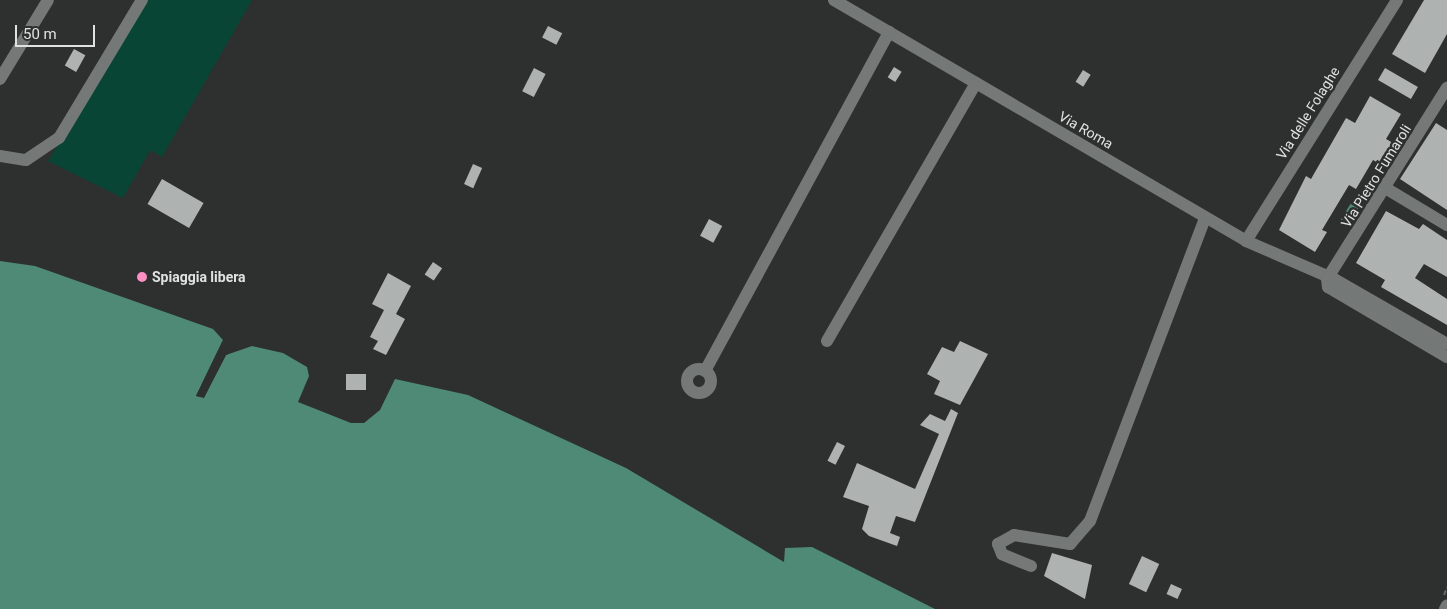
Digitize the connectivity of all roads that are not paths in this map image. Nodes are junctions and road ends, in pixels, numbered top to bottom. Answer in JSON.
{"nodes":[{"id":1,"x":48,"y":0,"type":"edge"},
{"id":2,"x":142,"y":0,"type":"edge"},
{"id":3,"x":834,"y":0,"type":"edge"},
{"id":4,"x":1397,"y":0,"type":"edge"},
{"id":5,"x":889,"y":32,"type":"junction"},
{"id":6,"x":0,"y":79,"type":"edge"},
{"id":7,"x":976,"y":83,"type":"junction"},
{"id":8,"x":1447,"y":88,"type":"edge"},
{"id":9,"x":1443,"y":104,"type":"edge"},
{"id":10,"x":0,"y":156,"type":"edge"},
{"id":11,"x":1386,"y":189,"type":"junction"},
{"id":12,"x":1205,"y":218,"type":"junction"},
{"id":13,"x":1447,"y":225,"type":"edge"},
{"id":14,"x":1246,"y":241,"type":"junction"},
{"id":15,"x":1327,"y":279,"type":"junction"},
{"id":16,"x":827,"y":341,"type":"dead end"},
{"id":17,"x":1447,"y":344,"type":"edge"},
{"id":18,"x":1447,"y":357,"type":"edge"},
{"id":19,"x":705,"y":371,"type":"dead end"},
{"id":20,"x":1031,"y":566,"type":"dead end"},
{"id":21,"x":1447,"y":605,"type":"edge"},
{"id":22,"x":1445,"y":609,"type":"edge"}],
"edges":[{"from":1,"to":6,"type":"street"},
{"from":2,"to":10,"type":"street"},
{"from":3,"to":5,"type":"street","name":"Via Roma"},
{"from":4,"to":14,"type":"street","name":"Via delle Folaghe"},
{"from":5,"to":7,"type":"street","name":"Via Roma"},
{"from":5,"to":19,"type":"street"},
{"from":7,"to":12,"type":"street","name":"Via Roma"},
{"from":7,"to":16,"type":"street"},
{"from":8,"to":9,"type":"street","name":"Via Pietro Fumaroli"},
{"from":9,"to":11,"type":"street","name":"Via Pietro Fumaroli"},
{"from":11,"to":13,"type":"street"},
{"from":11,"to":15,"type":"street","name":"Via Pietro Fumaroli"},
{"from":12,"to":14,"type":"street","name":"Via Roma"},
{"from":12,"to":20,"type":"street"},
{"from":14,"to":15,"type":"street","name":"Via Roma"},
{"from":15,"to":17,"type":"street","name":"Via Roma"},
{"from":15,"to":18,"type":"street","name":"Via Roma"},
{"from":21,"to":22,"type":"street"}]}
